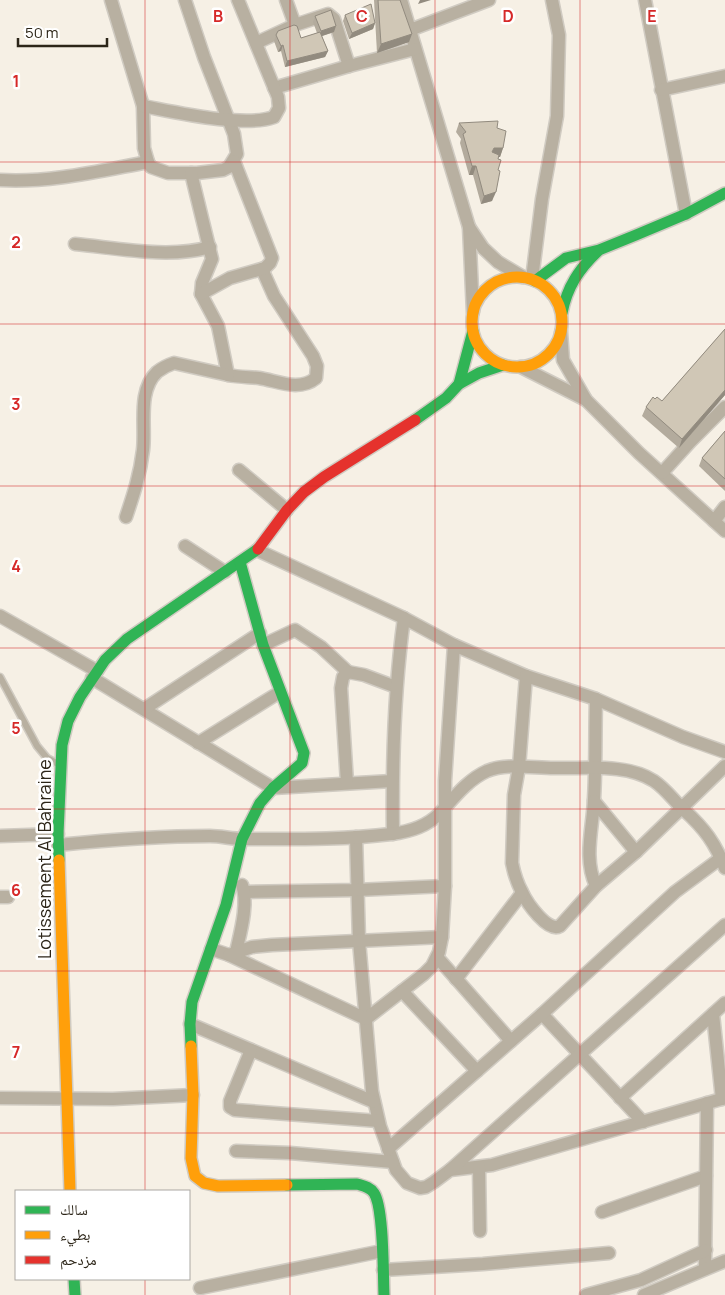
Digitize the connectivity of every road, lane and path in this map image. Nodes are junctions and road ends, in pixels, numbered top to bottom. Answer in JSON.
{"nodes":[{"id":1,"x":112,"y":0,"type":"edge"},
{"id":2,"x":185,"y":0,"type":"edge"},
{"id":3,"x":238,"y":0,"type":"edge"},
{"id":4,"x":286,"y":0,"type":"edge"},
{"id":5,"x":401,"y":0,"type":"edge"},
{"id":6,"x":489,"y":0,"type":"edge"},
{"id":7,"x":552,"y":0,"type":"edge"},
{"id":8,"x":644,"y":0,"type":"edge"},
{"id":9,"x":295,"y":25,"type":"junction"},
{"id":10,"x":410,"y":30,"type":"junction"},
{"id":11,"x":256,"y":43,"type":"junction"},
{"id":12,"x":415,"y":48,"type":"junction"},
{"id":13,"x":348,"y":66,"type":"junction"},
{"id":14,"x":725,"y":76,"type":"edge"},
{"id":15,"x":274,"y":88,"type":"junction"},
{"id":16,"x":661,"y":90,"type":"junction"},
{"id":17,"x":143,"y":106,"type":"junction"},
{"id":18,"x":229,"y":120,"type":"junction"},
{"id":19,"x":234,"y":161,"type":"junction"},
{"id":20,"x":148,"y":162,"type":"junction"},
{"id":21,"x":190,"y":173,"type":"junction"},
{"id":22,"x":0,"y":180,"type":"edge"},
{"id":23,"x":725,"y":193,"type":"edge"},
{"id":24,"x":686,"y":214,"type":"junction"},
{"id":25,"x":469,"y":227,"type":"junction"},
{"id":26,"x":75,"y":244,"type":"dead end"},
{"id":27,"x":210,"y":248,"type":"junction"},
{"id":28,"x":599,"y":250,"type":"junction"},
{"id":29,"x":262,"y":269,"type":"junction"},
{"id":30,"x":530,"y":279,"type":"junction"},
{"id":31,"x":201,"y":294,"type":"junction"},
{"id":32,"x":473,"y":312,"type":"junction"},
{"id":33,"x":562,"y":313,"type":"junction"},
{"id":34,"x":473,"y":331,"type":"junction"},
{"id":35,"x":561,"y":332,"type":"junction"},
{"id":36,"x":503,"y":365,"type":"junction"},
{"id":37,"x":522,"y":368,"type":"junction"},
{"id":38,"x":228,"y":375,"type":"junction"},
{"id":39,"x":459,"y":384,"type":"junction"},
{"id":40,"x":586,"y":400,"type":"junction"},
{"id":41,"x":725,"y":407,"type":"edge"},
{"id":42,"x":239,"y":470,"type":"dead end"},
{"id":43,"x":662,"y":473,"type":"junction"},
{"id":44,"x":725,"y":507,"type":"edge"},
{"id":45,"x":287,"y":510,"type":"junction"},
{"id":46,"x":126,"y":517,"type":"dead end"},
{"id":47,"x":714,"y":520,"type":"junction"},
{"id":48,"x":725,"y":531,"type":"edge"},
{"id":49,"x":185,"y":546,"type":"dead end"},
{"id":50,"x":257,"y":550,"type":"junction"},
{"id":51,"x":240,"y":562,"type":"junction"},
{"id":52,"x":225,"y":572,"type":"junction"},
{"id":53,"x":0,"y":616,"type":"edge"},
{"id":54,"x":404,"y":618,"type":"junction"},
{"id":55,"x":261,"y":639,"type":"junction"},
{"id":56,"x":454,"y":644,"type":"junction"},
{"id":57,"x":348,"y":672,"type":"junction"},
{"id":58,"x":95,"y":675,"type":"junction"},
{"id":59,"x":526,"y":676,"type":"junction"},
{"id":60,"x":0,"y":677,"type":"edge"},
{"id":61,"x":396,"y":687,"type":"junction"},
{"id":62,"x":280,"y":692,"type":"junction"},
{"id":63,"x":596,"y":700,"type":"junction"},
{"id":64,"x":144,"y":709,"type":"junction"},
{"id":65,"x":198,"y":743,"type":"junction"},
{"id":66,"x":725,"y":752,"type":"edge"},
{"id":67,"x":60,"y":764,"type":"junction"},
{"id":68,"x":725,"y":766,"type":"edge"},
{"id":69,"x":518,"y":767,"type":"junction"},
{"id":70,"x":595,"y":769,"type":"junction"},
{"id":71,"x":392,"y":781,"type":"junction"},
{"id":72,"x":347,"y":783,"type":"junction"},
{"id":73,"x":273,"y":788,"type":"junction"},
{"id":74,"x":594,"y":800,"type":"junction"},
{"id":75,"x":445,"y":806,"type":"junction"},
{"id":76,"x":683,"y":809,"type":"junction"},
{"id":77,"x":393,"y":834,"type":"junction"},
{"id":78,"x":0,"y":836,"type":"edge"},
{"id":79,"x":356,"y":837,"type":"junction"},
{"id":80,"x":58,"y":839,"type":"junction"},
{"id":81,"x":242,"y":839,"type":"junction"},
{"id":82,"x":720,"y":841,"type":"edge"},
{"id":83,"x":636,"y":852,"type":"junction"},
{"id":84,"x":723,"y":863,"type":"edge"},
{"id":85,"x":233,"y":877,"type":"junction"},
{"id":86,"x":445,"y":886,"type":"junction"},
{"id":87,"x":596,"y":886,"type":"junction"},
{"id":88,"x":357,"y":890,"type":"junction"},
{"id":89,"x":244,"y":892,"type":"junction"},
{"id":90,"x":522,"y":893,"type":"junction"},
{"id":91,"x":725,"y":925,"type":"edge"},
{"id":92,"x":442,"y":937,"type":"junction"},
{"id":93,"x":359,"y":941,"type":"junction"},
{"id":94,"x":211,"y":949,"type":"junction"},
{"id":95,"x":232,"y":954,"type":"junction"},
{"id":96,"x":437,"y":957,"type":"junction"},
{"id":97,"x":456,"y":979,"type":"junction"},
{"id":98,"x":402,"y":991,"type":"junction"},
{"id":99,"x":725,"y":1003,"type":"edge"},
{"id":100,"x":542,"y":1014,"type":"junction"},
{"id":101,"x":713,"y":1014,"type":"junction"},
{"id":102,"x":366,"y":1019,"type":"junction"},
{"id":103,"x":190,"y":1024,"type":"junction"},
{"id":104,"x":511,"y":1041,"type":"junction"},
{"id":105,"x":251,"y":1050,"type":"junction"},
{"id":106,"x":579,"y":1055,"type":"junction"},
{"id":107,"x":477,"y":1071,"type":"junction"},
{"id":108,"x":193,"y":1095,"type":"junction"},
{"id":109,"x":0,"y":1098,"type":"edge"},
{"id":110,"x":620,"y":1098,"type":"junction"},
{"id":111,"x":68,"y":1099,"type":"junction"},
{"id":112,"x":724,"y":1099,"type":"edge"},
{"id":113,"x":374,"y":1102,"type":"junction"},
{"id":114,"x":707,"y":1103,"type":"junction"},
{"id":115,"x":378,"y":1121,"type":"junction"},
{"id":116,"x":643,"y":1122,"type":"junction"},
{"id":117,"x":388,"y":1149,"type":"junction"},
{"id":118,"x":236,"y":1152,"type":"dead end"},
{"id":119,"x":393,"y":1162,"type":"junction"},
{"id":120,"x":478,"y":1168,"type":"junction"},
{"id":121,"x":450,"y":1170,"type":"junction"},
{"id":122,"x":706,"y":1176,"type":"junction"},
{"id":123,"x":70,"y":1190,"type":"edge"},
{"id":124,"x":602,"y":1212,"type":"dead end"},
{"id":125,"x":480,"y":1231,"type":"dead end"},
{"id":126,"x":706,"y":1250,"type":"junction"},
{"id":127,"x":382,"y":1251,"type":"junction"},
{"id":128,"x":609,"y":1253,"type":"dead end"},
{"id":129,"x":725,"y":1261,"type":"edge"},
{"id":130,"x":705,"y":1269,"type":"junction"},
{"id":131,"x":383,"y":1270,"type":"junction"},
{"id":132,"x":74,"y":1280,"type":"edge"},
{"id":133,"x":200,"y":1288,"type":"dead end"},
{"id":134,"x":75,"y":1295,"type":"edge"},
{"id":135,"x":384,"y":1295,"type":"edge"},
{"id":136,"x":586,"y":1295,"type":"edge"},
{"id":137,"x":644,"y":1295,"type":"edge"}],
"edges":[{"from":1,"to":17,"type":"street"},
{"from":2,"to":18,"type":"street"},
{"from":3,"to":11,"type":"street"},
{"from":4,"to":9,"type":"street"},
{"from":5,"to":10,"type":"street"},
{"from":6,"to":10,"type":"street"},
{"from":7,"to":30,"type":"street"},
{"from":8,"to":16,"type":"street"},
{"from":9,"to":11,"type":"street"},
{"from":9,"to":13,"type":"street"},
{"from":10,"to":12,"type":"street"},
{"from":11,"to":15,"type":"street"},
{"from":12,"to":13,"type":"street"},
{"from":12,"to":25,"type":"street"},
{"from":13,"to":15,"type":"street"},
{"from":14,"to":16,"type":"street"},
{"from":15,"to":18,"type":"street"},
{"from":16,"to":24,"type":"street"},
{"from":17,"to":18,"type":"street"},
{"from":17,"to":20,"type":"street"},
{"from":18,"to":19,"type":"street"},
{"from":19,"to":21,"type":"street"},
{"from":19,"to":29,"type":"street"},
{"from":20,"to":21,"type":"street"},
{"from":20,"to":22,"type":"street"},
{"from":21,"to":27,"type":"street"},
{"from":23,"to":24,"type":"street"},
{"from":24,"to":28,"type":"street"},
{"from":25,"to":30,"type":"street"},
{"from":25,"to":32,"type":"street"},
{"from":26,"to":27,"type":"street"},
{"from":27,"to":31,"type":"street"},
{"from":28,"to":30,"type":"street"},
{"from":28,"to":33,"type":"street"},
{"from":29,"to":31,"type":"street"},
{"from":29,"to":38,"type":"street"},
{"from":30,"to":32,"type":"street"},
{"from":30,"to":33,"type":"street"},
{"from":31,"to":38,"type":"street"},
{"from":32,"to":34,"type":"street"},
{"from":33,"to":35,"type":"street"},
{"from":34,"to":36,"type":"street"},
{"from":34,"to":39,"type":"street","name":"Lotissement Al Bahraine"},
{"from":35,"to":37,"type":"street"},
{"from":35,"to":40,"type":"street"},
{"from":36,"to":37,"type":"street"},
{"from":36,"to":39,"type":"street","name":"Lotissement Al Bahraine"},
{"from":37,"to":40,"type":"street"},
{"from":38,"to":46,"type":"street"},
{"from":39,"to":45,"type":"street","name":"Lotissement Al Bahraine"},
{"from":40,"to":43,"type":"street"},
{"from":41,"to":43,"type":"street"},
{"from":42,"to":45,"type":"street"},
{"from":43,"to":47,"type":"street"},
{"from":44,"to":47,"type":"street"},
{"from":45,"to":50,"type":"street","name":"Lotissement Al Bahraine"},
{"from":47,"to":48,"type":"street"},
{"from":49,"to":52,"type":"street"},
{"from":50,"to":51,"type":"street","name":"Lotissement Al Bahraine"},
{"from":50,"to":54,"type":"street"},
{"from":51,"to":52,"type":"street","name":"Lotissement Al Bahraine"},
{"from":51,"to":55,"type":"street"},
{"from":52,"to":58,"type":"street","name":"Lotissement Al Bahraine"},
{"from":53,"to":58,"type":"street"},
{"from":54,"to":56,"type":"street"},
{"from":54,"to":61,"type":"street"},
{"from":55,"to":57,"type":"street"},
{"from":55,"to":62,"type":"street"},
{"from":55,"to":64,"type":"street"},
{"from":56,"to":59,"type":"street"},
{"from":56,"to":75,"type":"street"},
{"from":57,"to":61,"type":"street"},
{"from":57,"to":72,"type":"street"},
{"from":58,"to":64,"type":"street"},
{"from":58,"to":67,"type":"street","name":"Lotissement Al Bahraine"},
{"from":59,"to":63,"type":"street"},
{"from":59,"to":69,"type":"street"},
{"from":60,"to":67,"type":"lane"},
{"from":61,"to":71,"type":"street"},
{"from":62,"to":65,"type":"street"},
{"from":62,"to":73,"type":"street"},
{"from":63,"to":66,"type":"street"},
{"from":63,"to":70,"type":"street"},
{"from":64,"to":65,"type":"street"},
{"from":65,"to":73,"type":"street"},
{"from":67,"to":80,"type":"street","name":"Lotissement Al Bahraine"},
{"from":68,"to":76,"type":"street"},
{"from":69,"to":70,"type":"street"},
{"from":69,"to":75,"type":"street"},
{"from":69,"to":90,"type":"street"},
{"from":70,"to":74,"type":"street"},
{"from":70,"to":76,"type":"street"},
{"from":71,"to":72,"type":"street"},
{"from":71,"to":77,"type":"street"},
{"from":72,"to":73,"type":"street"},
{"from":73,"to":81,"type":"street"},
{"from":74,"to":83,"type":"street"},
{"from":74,"to":87,"type":"street"},
{"from":75,"to":77,"type":"street"},
{"from":75,"to":86,"type":"street"},
{"from":76,"to":82,"type":"street"},
{"from":76,"to":83,"type":"street"},
{"from":77,"to":79,"type":"street"},
{"from":78,"to":80,"type":"street"},
{"from":79,"to":81,"type":"street"},
{"from":79,"to":88,"type":"street"},
{"from":80,"to":81,"type":"street"},
{"from":80,"to":111,"type":"street","name":"Lotissement Al Bahraine"},
{"from":81,"to":85,"type":"street"},
{"from":82,"to":84,"type":"street"},
{"from":83,"to":87,"type":"street"},
{"from":84,"to":100,"type":"street"},
{"from":85,"to":89,"type":"street"},
{"from":85,"to":94,"type":"street"},
{"from":86,"to":88,"type":"street"},
{"from":86,"to":92,"type":"street"},
{"from":87,"to":90,"type":"street"},
{"from":88,"to":89,"type":"street"},
{"from":88,"to":93,"type":"street"},
{"from":89,"to":95,"type":"street"},
{"from":90,"to":97,"type":"street"},
{"from":91,"to":106,"type":"street"},
{"from":92,"to":93,"type":"street"},
{"from":92,"to":96,"type":"street"},
{"from":93,"to":95,"type":"street"},
{"from":93,"to":102,"type":"street"},
{"from":94,"to":95,"type":"street"},
{"from":94,"to":103,"type":"street"},
{"from":95,"to":102,"type":"street"},
{"from":96,"to":97,"type":"street"},
{"from":96,"to":98,"type":"street"},
{"from":97,"to":104,"type":"street"},
{"from":98,"to":102,"type":"street"},
{"from":98,"to":107,"type":"street"},
{"from":99,"to":101,"type":"street"},
{"from":100,"to":104,"type":"street"},
{"from":100,"to":106,"type":"street"},
{"from":101,"to":110,"type":"street"},
{"from":101,"to":112,"type":"street"},
{"from":102,"to":113,"type":"street"},
{"from":103,"to":105,"type":"street"},
{"from":103,"to":108,"type":"street"},
{"from":104,"to":107,"type":"street"},
{"from":105,"to":113,"type":"street"},
{"from":105,"to":115,"type":"street"},
{"from":106,"to":110,"type":"street"},
{"from":106,"to":121,"type":"street"},
{"from":107,"to":117,"type":"street"},
{"from":108,"to":111,"type":"street"},
{"from":108,"to":127,"type":"street"},
{"from":109,"to":111,"type":"street"},
{"from":110,"to":116,"type":"street"},
{"from":111,"to":123,"type":"street","name":"Lotissement Al Bahraine"},
{"from":112,"to":114,"type":"street"},
{"from":113,"to":115,"type":"street"},
{"from":114,"to":116,"type":"street"},
{"from":114,"to":122,"type":"street"},
{"from":115,"to":117,"type":"street"},
{"from":116,"to":120,"type":"street"},
{"from":117,"to":119,"type":"street"},
{"from":118,"to":119,"type":"street"},
{"from":119,"to":121,"type":"street"},
{"from":120,"to":121,"type":"street"},
{"from":120,"to":125,"type":"street"},
{"from":122,"to":124,"type":"street"},
{"from":122,"to":126,"type":"street"},
{"from":126,"to":130,"type":"street"},
{"from":126,"to":136,"type":"street"},
{"from":127,"to":131,"type":"street"},
{"from":127,"to":133,"type":"street"},
{"from":128,"to":131,"type":"street"},
{"from":129,"to":130,"type":"street"},
{"from":130,"to":137,"type":"street"},
{"from":131,"to":135,"type":"street"},
{"from":132,"to":134,"type":"street"}]}
